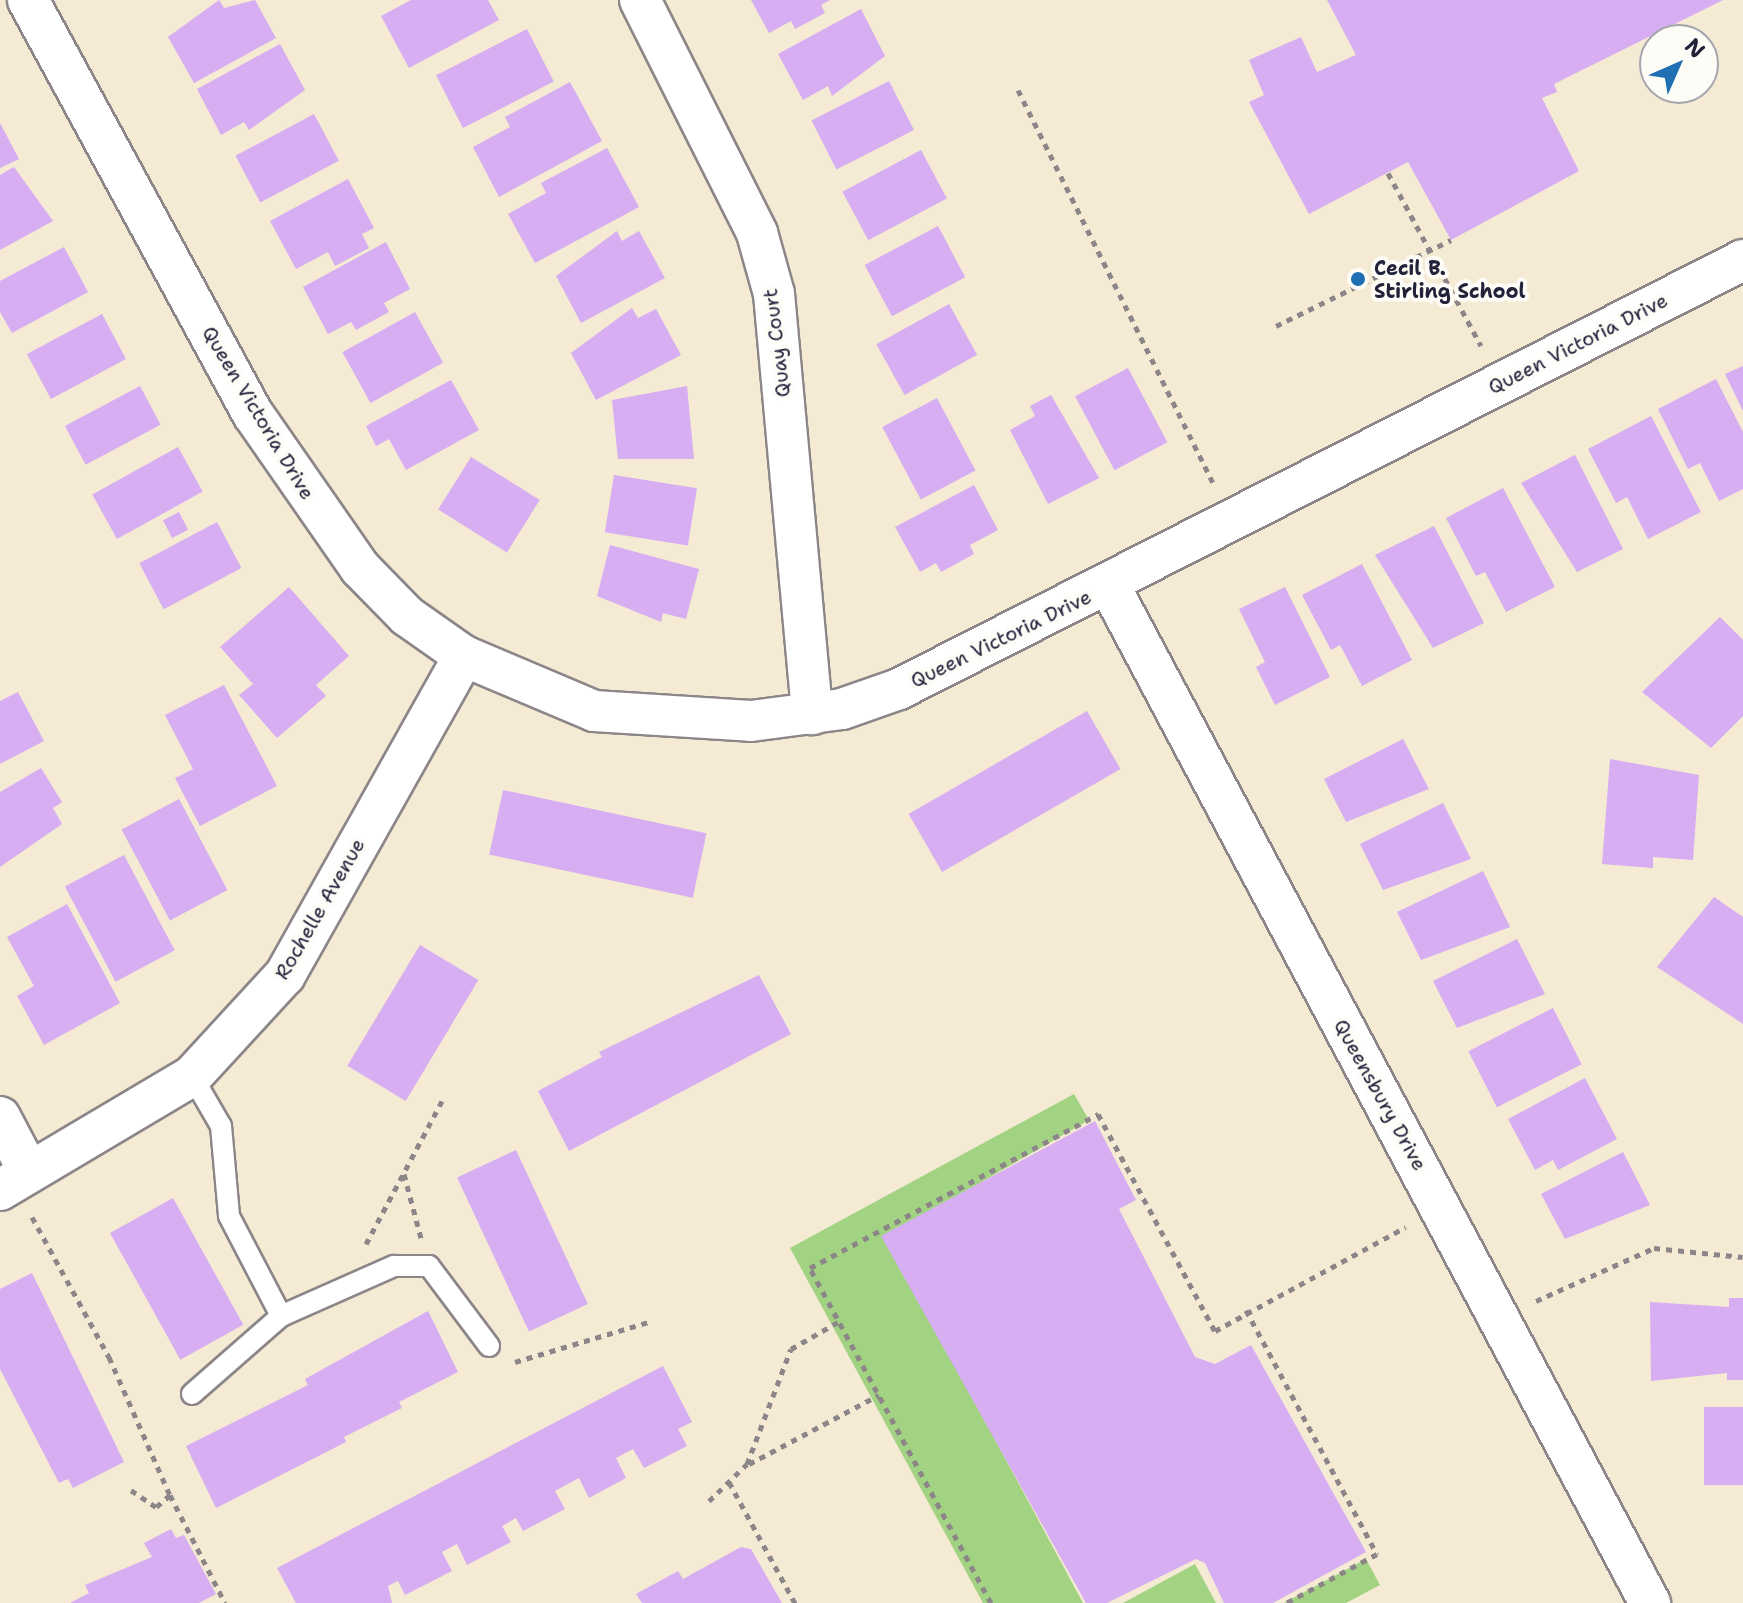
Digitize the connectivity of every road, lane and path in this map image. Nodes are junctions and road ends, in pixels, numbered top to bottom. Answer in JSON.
{"nodes":[{"id":1,"x":28,"y":0,"type":"edge"},
{"id":2,"x":640,"y":0,"type":"edge"},
{"id":3,"x":1018,"y":90,"type":"dead end"},
{"id":4,"x":1388,"y":173,"type":"dead end"},
{"id":5,"x":1451,"y":240,"type":"dead end"},
{"id":6,"x":1430,"y":251,"type":"junction"},
{"id":7,"x":1743,"y":260,"type":"edge"},
{"id":8,"x":1276,"y":326,"type":"dead end"},
{"id":9,"x":1481,"y":346,"type":"dead end"},
{"id":10,"x":1214,"y":486,"type":"dead end"},
{"id":11,"x":1110,"y":587,"type":"junction"},
{"id":12,"x":464,"y":656,"type":"junction"},
{"id":13,"x":812,"y":714,"type":"junction"},
{"id":14,"x":192,"y":1076,"type":"junction"},
{"id":15,"x":444,"y":1097,"type":"dead end"},
{"id":16,"x":0,"y":1117,"type":"edge"},
{"id":17,"x":404,"y":1173,"type":"junction"},
{"id":18,"x":13,"y":1180,"type":"edge"},
{"id":19,"x":1442,"y":1208,"type":"junction"},
{"id":20,"x":1743,"y":1257,"type":"edge"},
{"id":21,"x":429,"y":1266,"type":"junction"},
{"id":22,"x":343,"y":1289,"type":"junction"},
{"id":23,"x":1246,"y":1310,"type":"junction"},
{"id":24,"x":281,"y":1316,"type":"junction"},
{"id":25,"x":1502,"y":1317,"type":"junction"},
{"id":26,"x":648,"y":1322,"type":"dead end"},
{"id":27,"x":838,"y":1322,"type":"junction"},
{"id":28,"x":489,"y":1346,"type":"joint"},
{"id":29,"x":192,"y":1394,"type":"dead end"},
{"id":30,"x":879,"y":1395,"type":"junction"},
{"id":31,"x":747,"y":1464,"type":"junction"},
{"id":32,"x":729,"y":1482,"type":"junction"},
{"id":33,"x":129,"y":1489,"type":"dead end"},
{"id":34,"x":170,"y":1495,"type":"junction"},
{"id":35,"x":709,"y":1501,"type":"dead end"},
{"id":36,"x":225,"y":1603,"type":"edge"},
{"id":37,"x":795,"y":1603,"type":"edge"},
{"id":38,"x":991,"y":1603,"type":"edge"},
{"id":39,"x":1286,"y":1603,"type":"edge"},
{"id":40,"x":1650,"y":1603,"type":"edge"}],
"edges":[{"from":1,"to":12,"type":"street","name":"Queen Victoria Drive"},
{"from":2,"to":13,"type":"street","name":"Quay Court"},
{"from":3,"to":10,"type":"path"},
{"from":4,"to":6,"type":"path"},
{"from":5,"to":6,"type":"path"},
{"from":6,"to":8,"type":"path"},
{"from":6,"to":9,"type":"path"},
{"from":7,"to":11,"type":"street","name":"Queen Victoria Drive"},
{"from":11,"to":13,"type":"street","name":"Queen Victoria Drive"},
{"from":11,"to":19,"type":"street","name":"Queensbury Drive"},
{"from":12,"to":13,"type":"street","name":"Queen Victoria Drive"},
{"from":12,"to":14,"type":"street","name":"Rochelle Avenue"},
{"from":14,"to":18,"type":"street","name":"Rochelle Avenue"},
{"from":14,"to":24,"type":"lane"},
{"from":15,"to":17,"type":"path"},
{"from":16,"to":18,"type":"street"},
{"from":17,"to":21,"type":"path"},
{"from":17,"to":22,"type":"path"},
{"from":18,"to":34,"type":"path"},
{"from":19,"to":23,"type":"path"},
{"from":19,"to":25,"type":"street","name":"Queensbury Drive"},
{"from":20,"to":25,"type":"path"},
{"from":21,"to":22,"type":"lane"},
{"from":21,"to":28,"type":"lane"},
{"from":22,"to":24,"type":"lane"},
{"from":23,"to":27,"type":"path"},
{"from":23,"to":39,"type":"path"},
{"from":24,"to":29,"type":"lane"},
{"from":25,"to":40,"type":"street","name":"Queensbury Drive"},
{"from":26,"to":28,"type":"path"},
{"from":27,"to":30,"type":"path"},
{"from":27,"to":31,"type":"path"},
{"from":30,"to":31,"type":"path"},
{"from":30,"to":38,"type":"path"},
{"from":31,"to":32,"type":"path"},
{"from":32,"to":35,"type":"path"},
{"from":32,"to":37,"type":"path"},
{"from":33,"to":34,"type":"path"},
{"from":34,"to":36,"type":"path"}]}
